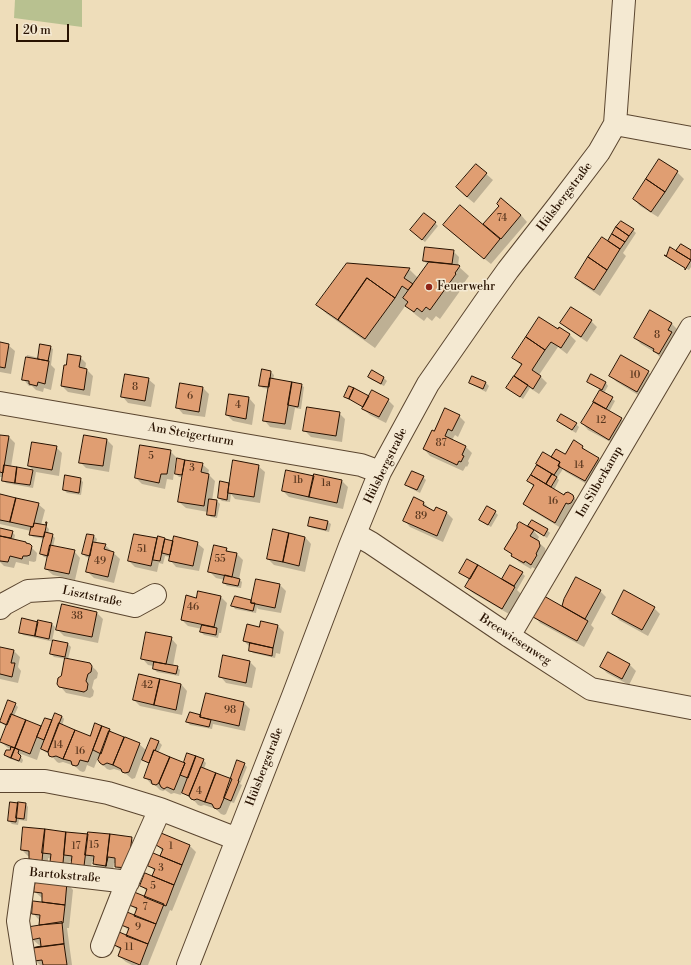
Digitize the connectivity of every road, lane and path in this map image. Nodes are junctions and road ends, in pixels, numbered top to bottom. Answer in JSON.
{"nodes":[{"id":1,"x":624,"y":0,"type":"edge"},
{"id":2,"x":615,"y":124,"type":"junction"},
{"id":3,"x":691,"y":138,"type":"edge"},
{"id":4,"x":691,"y":328,"type":"edge"},
{"id":5,"x":0,"y":403,"type":"edge"},
{"id":6,"x":380,"y":472,"type":"junction"},
{"id":7,"x":355,"y":534,"type":"junction"},
{"id":8,"x":155,"y":595,"type":"dead end"},
{"id":9,"x":1,"y":602,"type":"edge"},
{"id":10,"x":509,"y":636,"type":"junction"},
{"id":11,"x":691,"y":708,"type":"edge"},
{"id":12,"x":0,"y":781,"type":"edge"},
{"id":13,"x":160,"y":809,"type":"junction"},
{"id":14,"x":238,"y":839,"type":"junction"},
{"id":15,"x":128,"y":882,"type":"junction"},
{"id":16,"x":102,"y":946,"type":"dead end"},
{"id":17,"x":25,"y":965,"type":"edge"},
{"id":18,"x":188,"y":965,"type":"edge"}],
"edges":[{"from":1,"to":2,"type":"street","name":"Hülsbergstraße"},
{"from":2,"to":3,"type":"street"},
{"from":2,"to":6,"type":"street","name":"Hülsbergstraße"},
{"from":4,"to":10,"type":"street","name":"Im Silberkamp"},
{"from":5,"to":6,"type":"street","name":"Am Steigerturm"},
{"from":6,"to":7,"type":"street","name":"Hülsbergstraße"},
{"from":7,"to":10,"type":"street","name":"Breewiesenweg"},
{"from":7,"to":14,"type":"street","name":"Hülsbergstraße"},
{"from":8,"to":9,"type":"street","name":"Lisztstraße"},
{"from":10,"to":11,"type":"street","name":"Breewiesenweg"},
{"from":12,"to":13,"type":"street"},
{"from":13,"to":14,"type":"street"},
{"from":13,"to":15,"type":"street"},
{"from":14,"to":18,"type":"street","name":"Hülsbergstraße"},
{"from":15,"to":16,"type":"street"},
{"from":15,"to":17,"type":"street","name":"Bartokstraße"}]}
